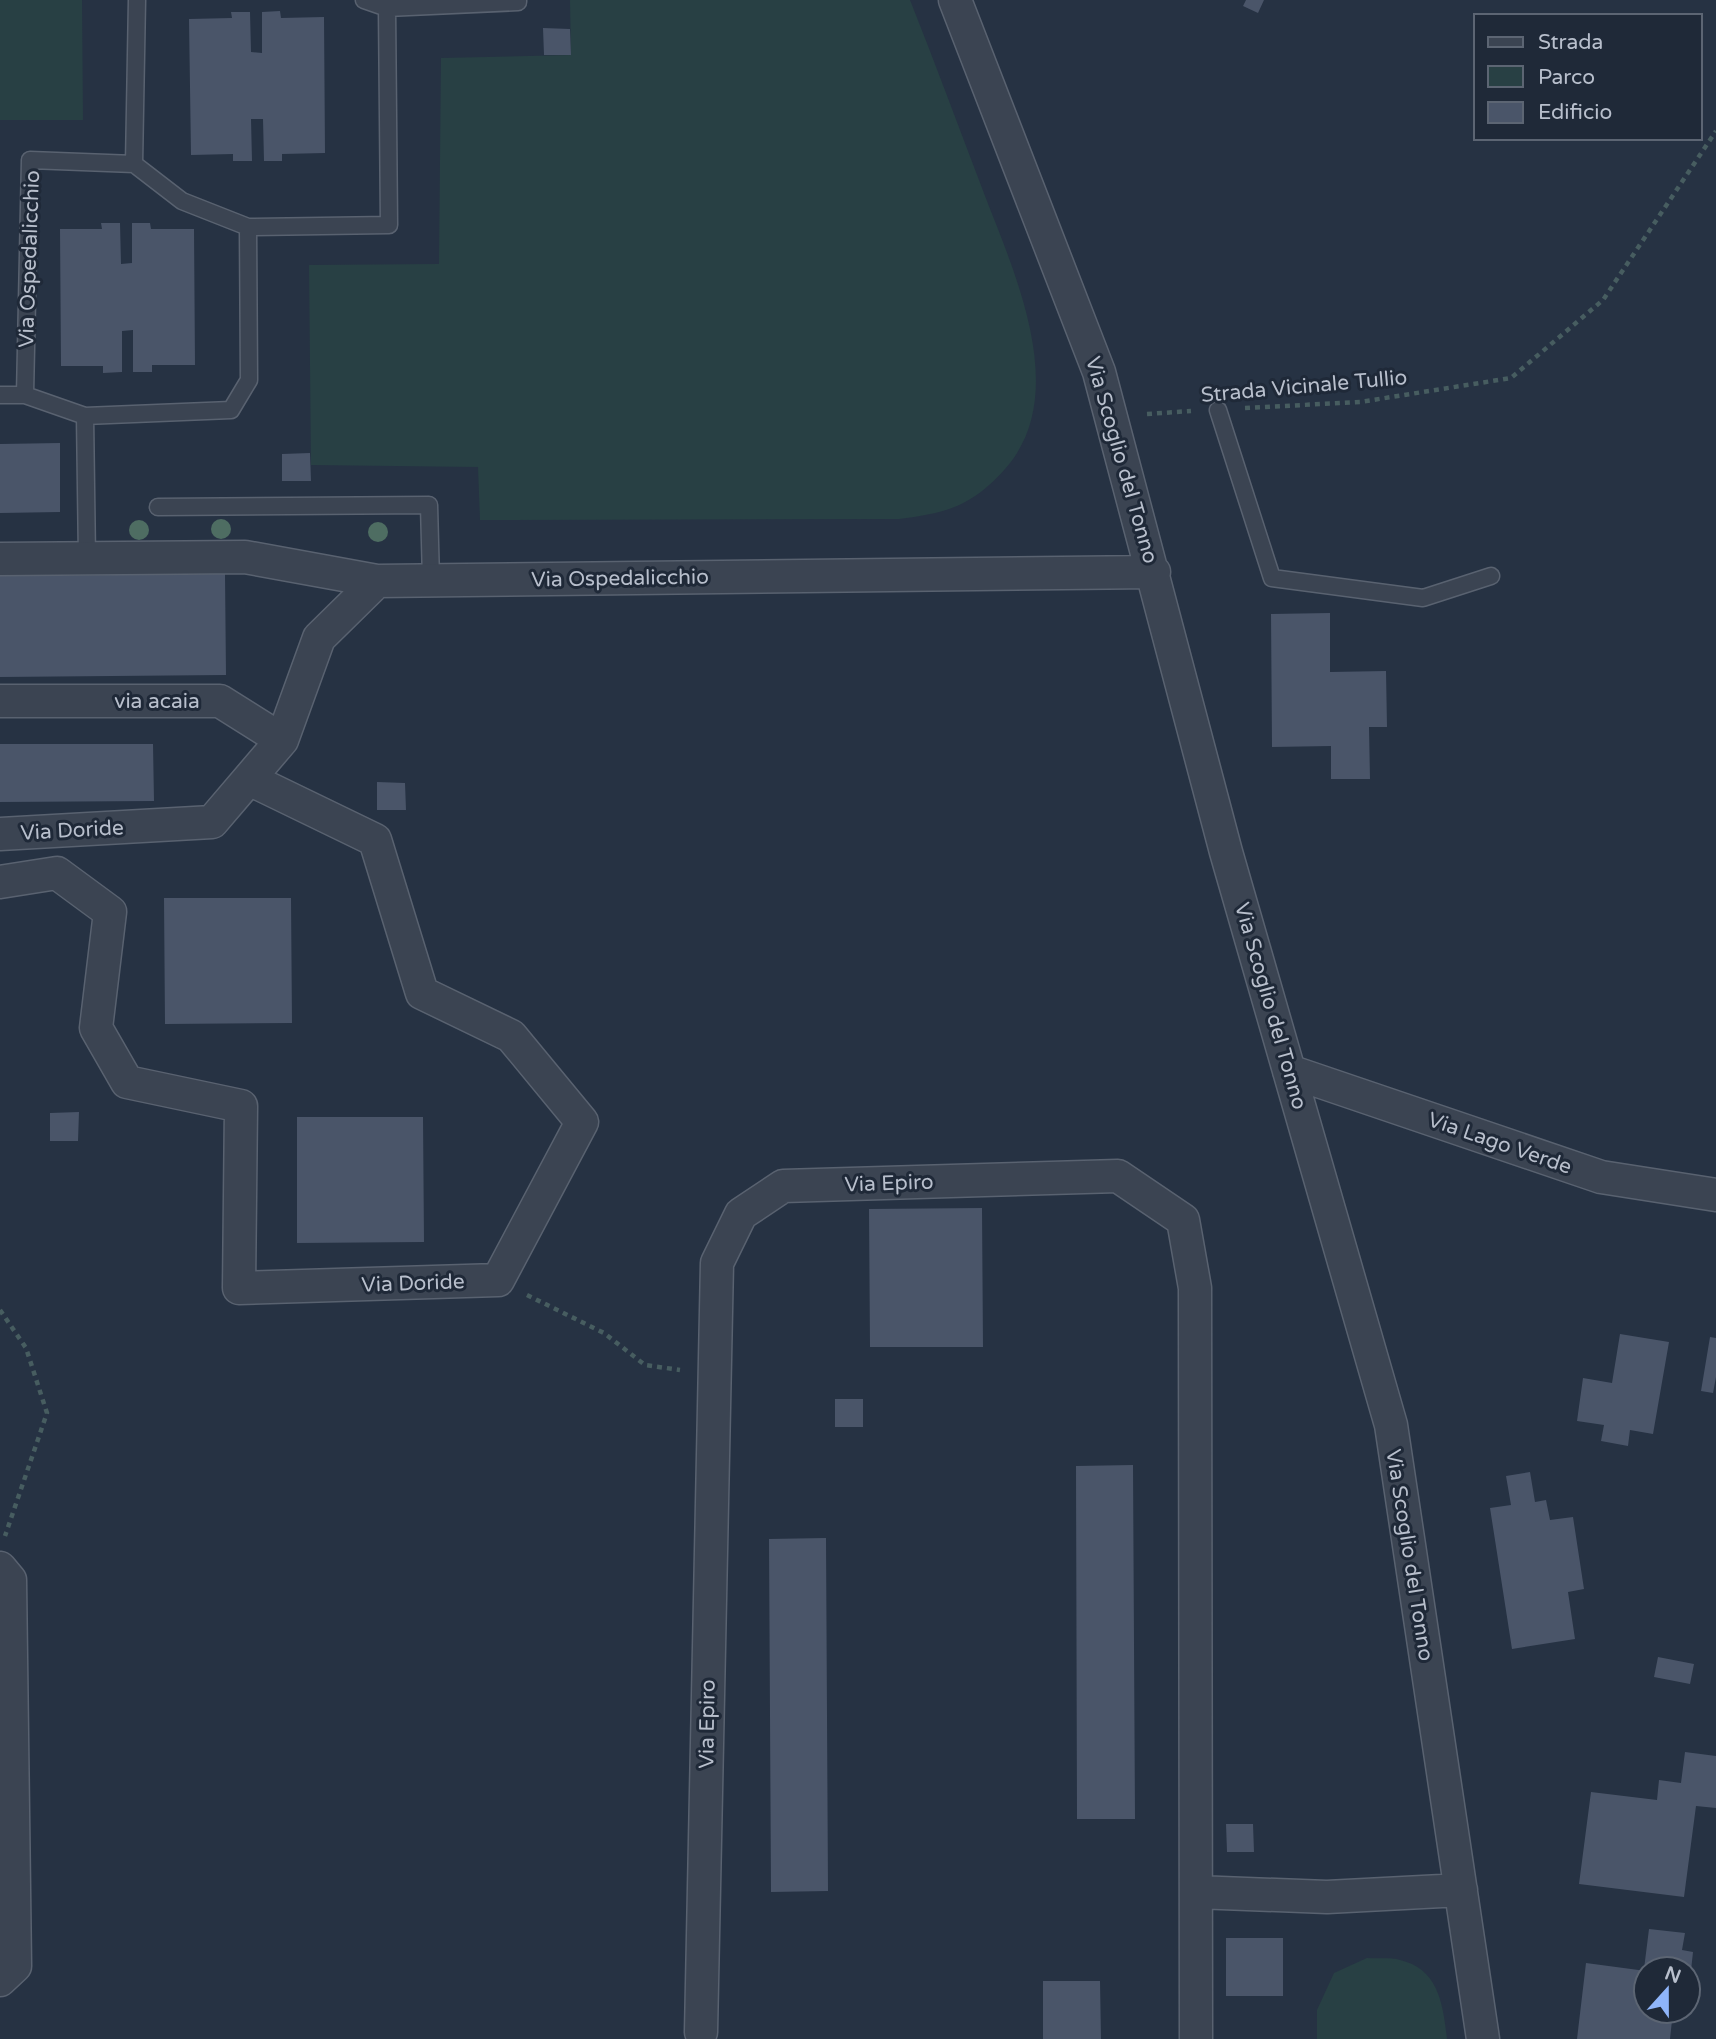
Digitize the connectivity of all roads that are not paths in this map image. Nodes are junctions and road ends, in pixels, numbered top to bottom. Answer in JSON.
{"nodes":[{"id":1,"x":137,"y":0,"type":"edge"},
{"id":2,"x":364,"y":0,"type":"edge"},
{"id":3,"x":518,"y":0,"type":"edge"},
{"id":4,"x":955,"y":0,"type":"edge"},
{"id":5,"x":387,"y":8,"type":"junction"},
{"id":6,"x":134,"y":164,"type":"junction"},
{"id":7,"x":248,"y":227,"type":"junction"},
{"id":8,"x":0,"y":395,"type":"edge"},
{"id":9,"x":25,"y":395,"type":"junction"},
{"id":10,"x":1218,"y":410,"type":"road end"},
{"id":11,"x":85,"y":416,"type":"junction"},
{"id":12,"x":158,"y":507,"type":"dead end"},
{"id":13,"x":0,"y":559,"type":"edge"},
{"id":14,"x":87,"y":559,"type":"junction"},
{"id":15,"x":1154,"y":572,"type":"junction"},
{"id":16,"x":1491,"y":576,"type":"dead end"},
{"id":17,"x":431,"y":580,"type":"junction"},
{"id":18,"x":377,"y":581,"type":"junction"},
{"id":19,"x":0,"y":701,"type":"edge"},
{"id":20,"x":282,"y":740,"type":"junction"},
{"id":21,"x":249,"y":779,"type":"junction"},
{"id":22,"x":0,"y":834,"type":"edge"},
{"id":23,"x":0,"y":882,"type":"edge"},
{"id":24,"x":1289,"y":1071,"type":"junction"},
{"id":25,"x":1716,"y":1195,"type":"edge"},
{"id":26,"x":2,"y":1554,"type":"edge"},
{"id":27,"x":1461,"y":1890,"type":"junction"},
{"id":28,"x":1195,"y":1892,"type":"junction"},
{"id":29,"x":0,"y":1980,"type":"edge"},
{"id":30,"x":701,"y":2032,"type":"dead end"},
{"id":31,"x":1196,"y":2039,"type":"edge"},
{"id":32,"x":1483,"y":2039,"type":"edge"}],
"edges":[{"from":1,"to":6,"type":"lane"},
{"from":2,"to":5,"type":"lane"},
{"from":3,"to":5,"type":"lane"},
{"from":4,"to":15,"type":"street","name":"Via Scoglio del Tonno"},
{"from":5,"to":7,"type":"lane"},
{"from":6,"to":7,"type":"lane"},
{"from":6,"to":9,"type":"lane","name":"Via Ospedalicchio"},
{"from":7,"to":11,"type":"lane"},
{"from":8,"to":9,"type":"lane"},
{"from":9,"to":11,"type":"lane"},
{"from":10,"to":16,"type":"lane"},
{"from":11,"to":14,"type":"lane"},
{"from":12,"to":17,"type":"lane"},
{"from":13,"to":14,"type":"street","name":"Via Ospedalicchio"},
{"from":14,"to":18,"type":"street","name":"Via Ospedalicchio"},
{"from":15,"to":17,"type":"street","name":"Via Ospedalicchio"},
{"from":15,"to":24,"type":"street","name":"Via Scoglio del Tonno"},
{"from":17,"to":18,"type":"street","name":"Via Ospedalicchio"},
{"from":18,"to":20,"type":"street"},
{"from":19,"to":20,"type":"street","name":"via acaia"},
{"from":20,"to":21,"type":"street","name":"Via Doride"},
{"from":21,"to":22,"type":"street","name":"Via Doride"},
{"from":21,"to":23,"type":"street","name":"Via Doride"},
{"from":24,"to":25,"type":"street","name":"Via Lago Verde"},
{"from":24,"to":27,"type":"street","name":"Via Scoglio del Tonno"},
{"from":26,"to":29,"type":"street"},
{"from":27,"to":28,"type":"street"},
{"from":27,"to":32,"type":"street","name":"Via Scoglio del Tonno"},
{"from":28,"to":30,"type":"street","name":"Via Epiro"},
{"from":28,"to":31,"type":"street","name":"Via Epiro"}]}
